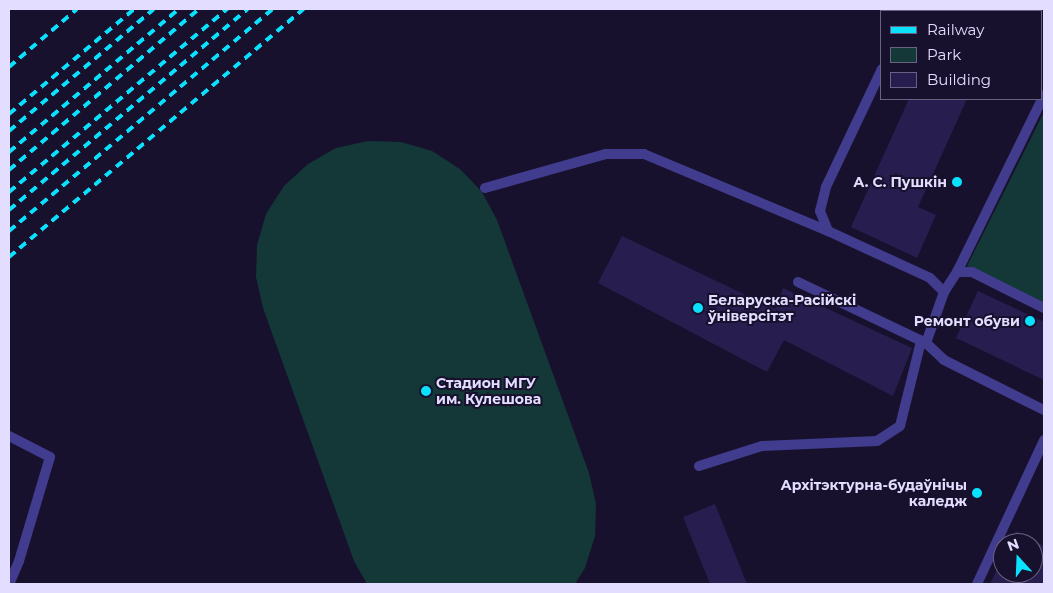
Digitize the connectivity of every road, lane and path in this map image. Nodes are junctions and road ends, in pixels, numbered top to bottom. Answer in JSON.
{"nodes":[{"id":1,"x":880,"y":73,"type":"edge"},
{"id":2,"x":1042,"y":100,"type":"edge"},
{"id":3,"x":485,"y":188,"type":"dead end"},
{"id":4,"x":828,"y":231,"type":"junction"},
{"id":5,"x":957,"y":272,"type":"junction"},
{"id":6,"x":798,"y":282,"type":"dead end"},
{"id":7,"x":944,"y":292,"type":"junction"},
{"id":8,"x":1044,"y":308,"type":"edge"},
{"id":9,"x":923,"y":342,"type":"junction"},
{"id":10,"x":1044,"y":410,"type":"edge"},
{"id":11,"x":9,"y":436,"type":"edge"},
{"id":12,"x":1044,"y":440,"type":"edge"},
{"id":13,"x":699,"y":466,"type":"dead end"},
{"id":14,"x":9,"y":584,"type":"edge"},
{"id":15,"x":977,"y":584,"type":"edge"}],
"edges":[{"from":1,"to":4,"type":"lane"},
{"from":2,"to":5,"type":"lane"},
{"from":3,"to":4,"type":"lane"},
{"from":4,"to":7,"type":"lane"},
{"from":5,"to":7,"type":"lane"},
{"from":5,"to":8,"type":"lane"},
{"from":6,"to":9,"type":"lane"},
{"from":7,"to":9,"type":"lane"},
{"from":9,"to":10,"type":"lane"},
{"from":9,"to":13,"type":"lane"},
{"from":11,"to":14,"type":"lane"},
{"from":12,"to":15,"type":"lane"}]}
